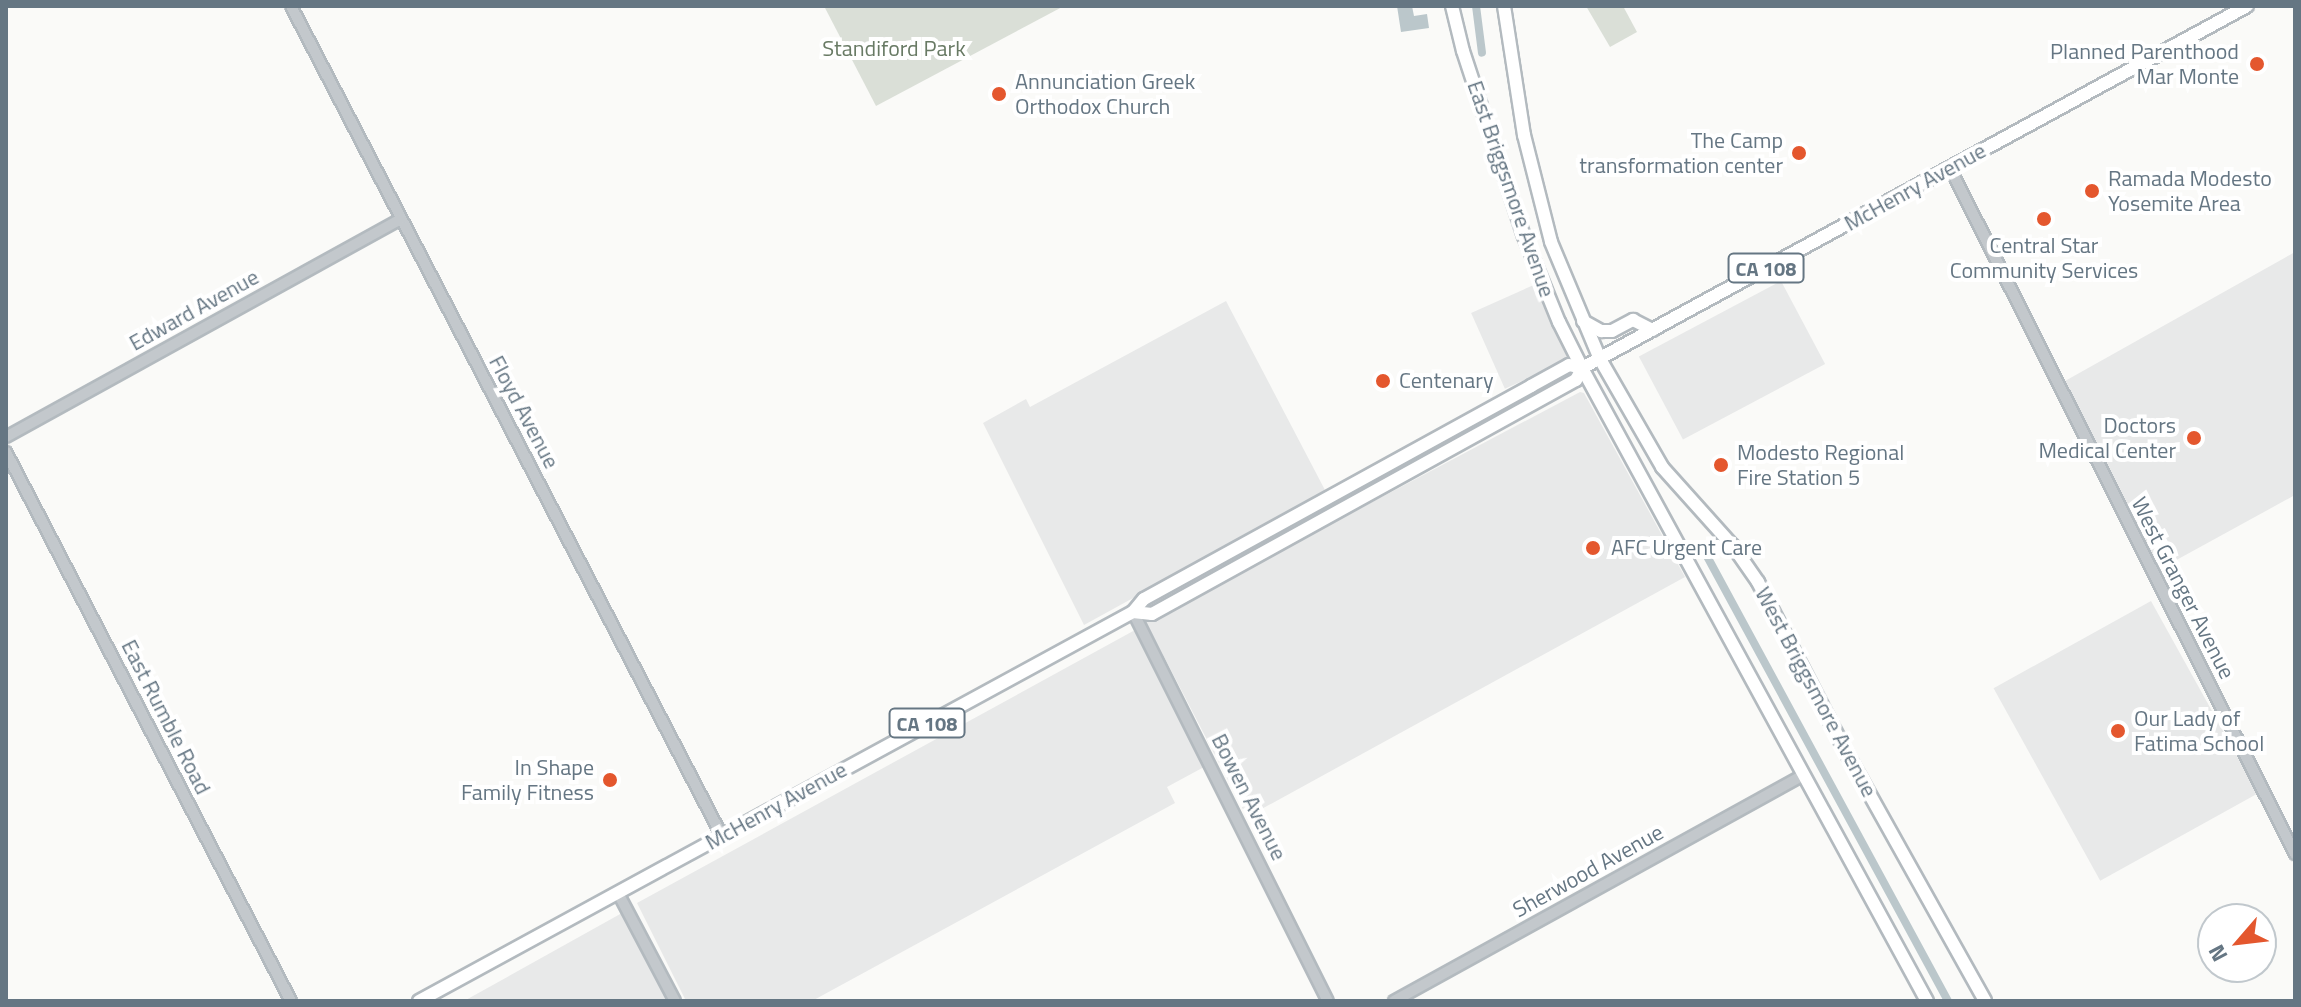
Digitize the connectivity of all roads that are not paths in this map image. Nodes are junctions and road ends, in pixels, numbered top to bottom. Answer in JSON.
{"nodes":[{"id":1,"x":291,"y":6,"type":"edge"},
{"id":2,"x":1452,"y":6,"type":"edge"},
{"id":3,"x":1504,"y":6,"type":"edge"},
{"id":4,"x":2247,"y":6,"type":"edge"},
{"id":5,"x":1950,"y":168,"type":"junction"},
{"id":6,"x":401,"y":219,"type":"junction"},
{"id":7,"x":1583,"y":321,"type":"junction"},
{"id":8,"x":1653,"y":330,"type":"junction"},
{"id":9,"x":1600,"y":359,"type":"junction"},
{"id":10,"x":1582,"y":368,"type":"junction"},
{"id":11,"x":6,"y":437,"type":"edge"},
{"id":12,"x":6,"y":452,"type":"edge"},
{"id":13,"x":1133,"y":612,"type":"junction"},
{"id":14,"x":1801,"y":776,"type":"junction"},
{"id":15,"x":722,"y":836,"type":"junction"},
{"id":16,"x":2295,"y":854,"type":"edge"},
{"id":17,"x":618,"y":893,"type":"junction"},
{"id":18,"x":291,"y":1001,"type":"edge"},
{"id":19,"x":419,"y":1001,"type":"edge"},
{"id":20,"x":675,"y":1001,"type":"edge"},
{"id":21,"x":1328,"y":1001,"type":"edge"},
{"id":22,"x":1394,"y":1001,"type":"edge"},
{"id":23,"x":1927,"y":1001,"type":"edge"},
{"id":24,"x":1985,"y":1001,"type":"edge"}],
"edges":[{"from":1,"to":6,"type":"street","name":"Floyd Avenue"},
{"from":2,"to":10,"type":"main road","name":"East Briggsmore Avenue"},
{"from":3,"to":7,"type":"main road","name":"East Briggsmore Avenue"},
{"from":4,"to":5,"type":"main road","name":"McHenry Avenue","number":"CA 108"},
{"from":5,"to":8,"type":"main road","name":"McHenry Avenue","number":"CA 108"},
{"from":5,"to":16,"type":"street","name":"West Granger Avenue"},
{"from":6,"to":11,"type":"street","name":"Edward Avenue"},
{"from":6,"to":15,"type":"street","name":"Floyd Avenue"},
{"from":7,"to":8,"type":"main road"},
{"from":7,"to":9,"type":"main road","name":"East Briggsmore Avenue"},
{"from":8,"to":9,"type":"main road","name":"McHenry Avenue","number":"CA 108"},
{"from":9,"to":10,"type":"main road","name":"McHenry Avenue","number":"CA 108"},
{"from":9,"to":24,"type":"main road","name":"West Briggsmore Avenue"},
{"from":10,"to":13,"type":"main road","name":"McHenry Avenue","number":"CA 108"},
{"from":10,"to":14,"type":"main road"},
{"from":12,"to":18,"type":"street","name":"East Rumble Road"},
{"from":13,"to":15,"type":"main road","name":"McHenry Avenue","number":"CA 108"},
{"from":13,"to":21,"type":"street","name":"Bowen Avenue"},
{"from":14,"to":22,"type":"street","name":"Sherwood Avenue"},
{"from":14,"to":23,"type":"main road"},
{"from":15,"to":17,"type":"main road","name":"McHenry Avenue","number":"CA 108"},
{"from":17,"to":19,"type":"main road","name":"McHenry Avenue","number":"CA 108"},
{"from":17,"to":20,"type":"street"}]}
